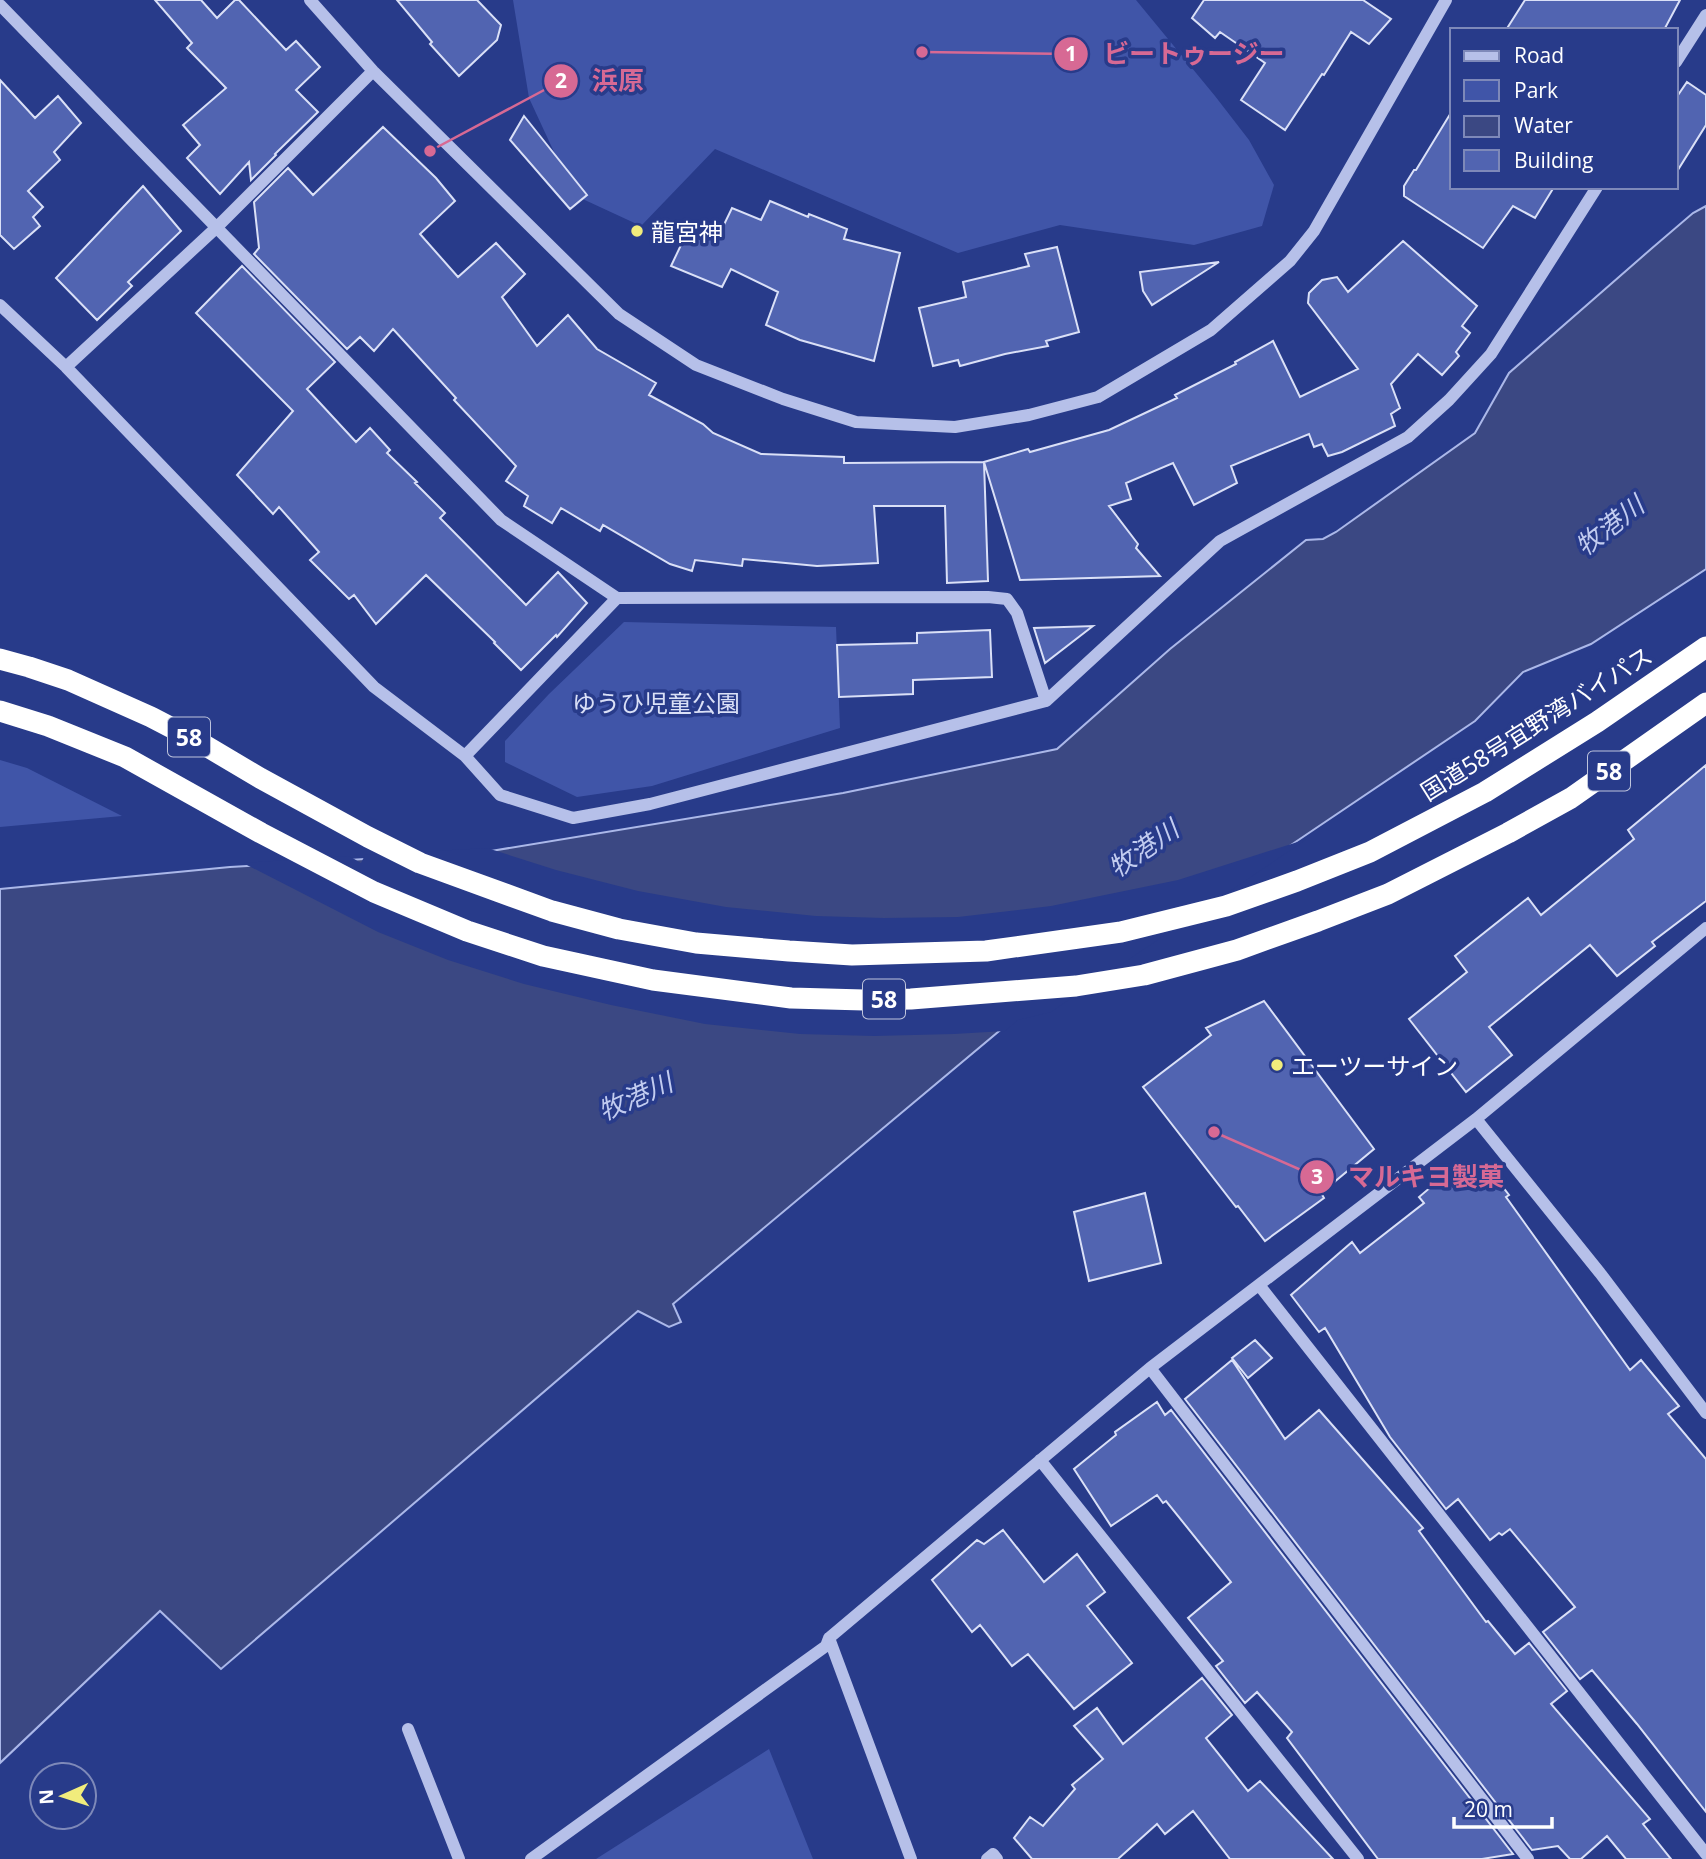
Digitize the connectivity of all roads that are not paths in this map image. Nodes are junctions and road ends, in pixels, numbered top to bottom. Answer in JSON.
{"nodes":[{"id":1,"x":311,"y":0,"type":"edge"},
{"id":2,"x":1446,"y":0,"type":"edge"},
{"id":3,"x":0,"y":5,"type":"edge"},
{"id":4,"x":1706,"y":15,"type":"edge"},
{"id":5,"x":1678,"y":59,"type":"edge"},
{"id":6,"x":373,"y":71,"type":"junction"},
{"id":7,"x":1596,"y":189,"type":"edge"},
{"id":8,"x":216,"y":228,"type":"junction"},
{"id":9,"x":0,"y":305,"type":"edge"},
{"id":10,"x":66,"y":367,"type":"junction"},
{"id":11,"x":617,"y":598,"type":"junction"},
{"id":12,"x":1706,"y":647,"type":"edge"},
{"id":13,"x":0,"y":659,"type":"edge"},
{"id":14,"x":1045,"y":701,"type":"junction"},
{"id":15,"x":1706,"y":703,"type":"edge"},
{"id":16,"x":0,"y":711,"type":"edge"},
{"id":17,"x":464,"y":756,"type":"junction"},
{"id":18,"x":1706,"y":928,"type":"edge"},
{"id":19,"x":1476,"y":1119,"type":"junction"},
{"id":20,"x":1259,"y":1285,"type":"junction"},
{"id":21,"x":1150,"y":1368,"type":"junction"},
{"id":22,"x":1706,"y":1413,"type":"edge"},
{"id":23,"x":1040,"y":1460,"type":"junction"},
{"id":24,"x":827,"y":1642,"type":"junction"},
{"id":25,"x":408,"y":1729,"type":"dead end"},
{"id":26,"x":1706,"y":1854,"type":"edge"},
{"id":27,"x":459,"y":1859,"type":"edge"},
{"id":28,"x":531,"y":1859,"type":"edge"},
{"id":29,"x":911,"y":1859,"type":"edge"},
{"id":30,"x":987,"y":1859,"type":"edge"},
{"id":31,"x":997,"y":1859,"type":"edge"},
{"id":32,"x":1358,"y":1859,"type":"edge"},
{"id":33,"x":1528,"y":1859,"type":"edge"}],
"edges":[{"from":1,"to":6,"type":"street"},
{"from":2,"to":6,"type":"street"},
{"from":3,"to":8,"type":"street"},
{"from":4,"to":5,"type":"street"},
{"from":6,"to":8,"type":"street"},
{"from":7,"to":14,"type":"street"},
{"from":8,"to":10,"type":"street"},
{"from":8,"to":11,"type":"street"},
{"from":9,"to":10,"type":"street"},
{"from":10,"to":17,"type":"street"},
{"from":11,"to":14,"type":"street"},
{"from":11,"to":17,"type":"street"},
{"from":12,"to":13,"type":"highway","name":"国道58号宜野湾バイパス","number":"58"},
{"from":14,"to":17,"type":"street"},
{"from":15,"to":16,"type":"highway","number":"58"},
{"from":18,"to":19,"type":"street"},
{"from":19,"to":20,"type":"street"},
{"from":19,"to":22,"type":"street"},
{"from":20,"to":21,"type":"street"},
{"from":20,"to":26,"type":"street"},
{"from":21,"to":23,"type":"street"},
{"from":21,"to":33,"type":"street"},
{"from":23,"to":24,"type":"street"},
{"from":23,"to":32,"type":"street"},
{"from":24,"to":28,"type":"street"},
{"from":24,"to":29,"type":"street"},
{"from":25,"to":27,"type":"street"},
{"from":30,"to":31,"type":"street"}]}
